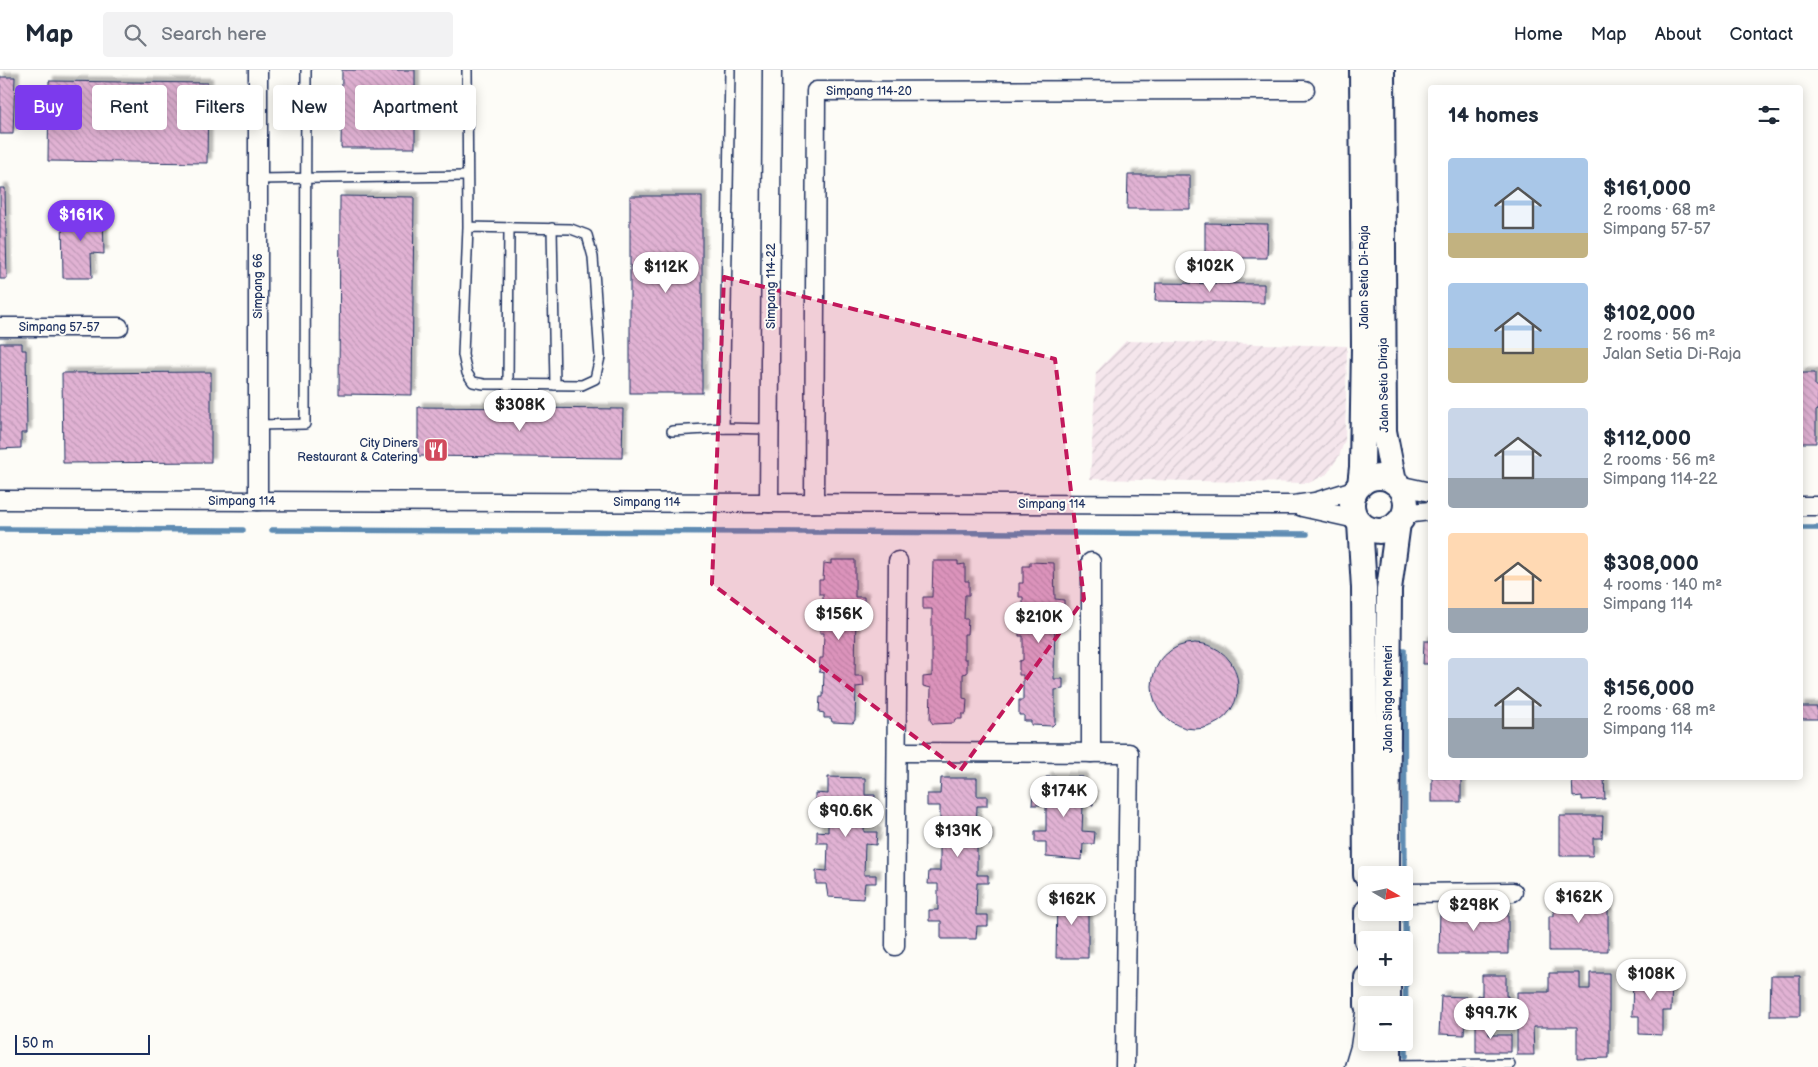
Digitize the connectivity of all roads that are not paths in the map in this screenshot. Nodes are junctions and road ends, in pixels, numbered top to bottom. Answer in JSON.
{"nodes":[{"id":1,"x":258,"y":70,"type":"edge"},
{"id":2,"x":306,"y":70,"type":"edge"},
{"id":3,"x":467,"y":70,"type":"edge"},
{"id":4,"x":730,"y":70,"type":"edge"},
{"id":5,"x":772,"y":70,"type":"edge"},
{"id":6,"x":1362,"y":70,"type":"edge"},
{"id":7,"x":1382,"y":70,"type":"edge"},
{"id":8,"x":1304,"y":90,"type":"dead end"},
{"id":9,"x":467,"y":176,"type":"junction"},
{"id":10,"x":306,"y":178,"type":"junction"},
{"id":11,"x":258,"y":179,"type":"junction"},
{"id":12,"x":468,"y":226,"type":"junction"},
{"id":13,"x":509,"y":227,"type":"junction"},
{"id":14,"x":552,"y":228,"type":"junction"},
{"id":15,"x":1383,"y":318,"type":"joint"},
{"id":16,"x":0,"y":326,"type":"edge"},
{"id":17,"x":119,"y":327,"type":"dead end"},
{"id":18,"x":508,"y":385,"type":"junction"},
{"id":19,"x":555,"y":385,"type":"junction"},
{"id":20,"x":258,"y":425,"type":"junction"},
{"id":21,"x":724,"y":428,"type":"junction"},
{"id":22,"x":771,"y":429,"type":"junction"},
{"id":23,"x":672,"y":431,"type":"dead end"},
{"id":24,"x":1396,"y":483,"type":"junction"},
{"id":25,"x":1358,"y":487,"type":"junction"},
{"id":26,"x":1428,"y":491,"type":"edge"},
{"id":27,"x":0,"y":500,"type":"edge"},
{"id":28,"x":258,"y":501,"type":"junction"},
{"id":29,"x":770,"y":503,"type":"junction"},
{"id":30,"x":814,"y":503,"type":"junction"},
{"id":31,"x":1294,"y":505,"type":"junction"},
{"id":32,"x":1803,"y":506,"type":"edge"},
{"id":33,"x":1818,"y":506,"type":"edge"},
{"id":34,"x":1428,"y":511,"type":"edge"},
{"id":35,"x":1401,"y":519,"type":"junction"},
{"id":36,"x":1358,"y":521,"type":"junction"},
{"id":37,"x":898,"y":561,"type":"dead end"},
{"id":38,"x":1091,"y":562,"type":"dead end"},
{"id":39,"x":897,"y":752,"type":"junction"},
{"id":40,"x":1091,"y":753,"type":"junction"},
{"id":41,"x":1366,"y":866,"type":"edge"},
{"id":42,"x":1387,"y":866,"type":"edge"},
{"id":43,"x":1513,"y":892,"type":"dead end"},
{"id":44,"x":1413,"y":893,"type":"edge"},
{"id":45,"x":895,"y":946,"type":"dead end"},
{"id":46,"x":1382,"y":986,"type":"edge"},
{"id":47,"x":1374,"y":996,"type":"edge"},
{"id":48,"x":1359,"y":1051,"type":"edge"},
{"id":49,"x":1384,"y":1060,"type":"edge"},
{"id":50,"x":1510,"y":1064,"type":"dead end"},
{"id":51,"x":1125,"y":1067,"type":"edge"},
{"id":52,"x":1354,"y":1067,"type":"edge"}],
"edges":[{"from":1,"to":11,"type":"street","name":"Simpang 66"},
{"from":2,"to":10,"type":"lane"},
{"from":3,"to":9,"type":"lane"},
{"from":4,"to":21,"type":"lane"},
{"from":5,"to":22,"type":"street","name":"Simpang 114-22"},
{"from":6,"to":25,"type":"main road","name":"Jalan Setia Di-Raja"},
{"from":7,"to":15,"type":"main road","name":"Jalan Setia Di-Raja"},
{"from":8,"to":30,"type":"street","name":"Simpang 114-20"},
{"from":9,"to":10,"type":"lane"},
{"from":9,"to":12,"type":"lane"},
{"from":10,"to":11,"type":"lane"},
{"from":10,"to":20,"type":"lane"},
{"from":11,"to":20,"type":"street","name":"Simpang 66"},
{"from":12,"to":13,"type":"lane"},
{"from":12,"to":18,"type":"lane"},
{"from":13,"to":14,"type":"lane"},
{"from":13,"to":18,"type":"lane"},
{"from":14,"to":19,"type":"lane"},
{"from":14,"to":19,"type":"lane"},
{"from":15,"to":24,"type":"main road","name":"Jalan Setia Diraja"},
{"from":16,"to":17,"type":"street","name":"Simpang 57-57"},
{"from":18,"to":19,"type":"lane"},
{"from":20,"to":28,"type":"street","name":"Simpang 66"},
{"from":21,"to":22,"type":"lane"},
{"from":21,"to":23,"type":"lane"},
{"from":22,"to":29,"type":"street","name":"Simpang 114-22"},
{"from":24,"to":25,"type":"main road"},
{"from":24,"to":26,"type":"street"},
{"from":24,"to":35,"type":"main road"},
{"from":25,"to":31,"type":"street","name":"Simpang 114"},
{"from":25,"to":36,"type":"main road"},
{"from":27,"to":28,"type":"street","name":"Simpang 114"},
{"from":28,"to":29,"type":"street","name":"Simpang 114"},
{"from":29,"to":30,"type":"street","name":"Simpang 114"},
{"from":30,"to":31,"type":"street","name":"Simpang 114"},
{"from":31,"to":36,"type":"street","name":"Simpang 114"},
{"from":32,"to":33,"type":"street"},
{"from":34,"to":35,"type":"street"},
{"from":35,"to":36,"type":"main road"},
{"from":35,"to":42,"type":"main road","name":"Jalan Singa Menteri"},
{"from":36,"to":41,"type":"main road","name":"Jalan Singa Menteri"},
{"from":37,"to":39,"type":"street"},
{"from":38,"to":40,"type":"street"},
{"from":39,"to":40,"type":"street"},
{"from":39,"to":45,"type":"street"},
{"from":40,"to":51,"type":"street"},
{"from":43,"to":44,"type":"street"},
{"from":46,"to":47,"type":"main road"},
{"from":48,"to":52,"type":"street"},
{"from":49,"to":50,"type":"lane"}]}
